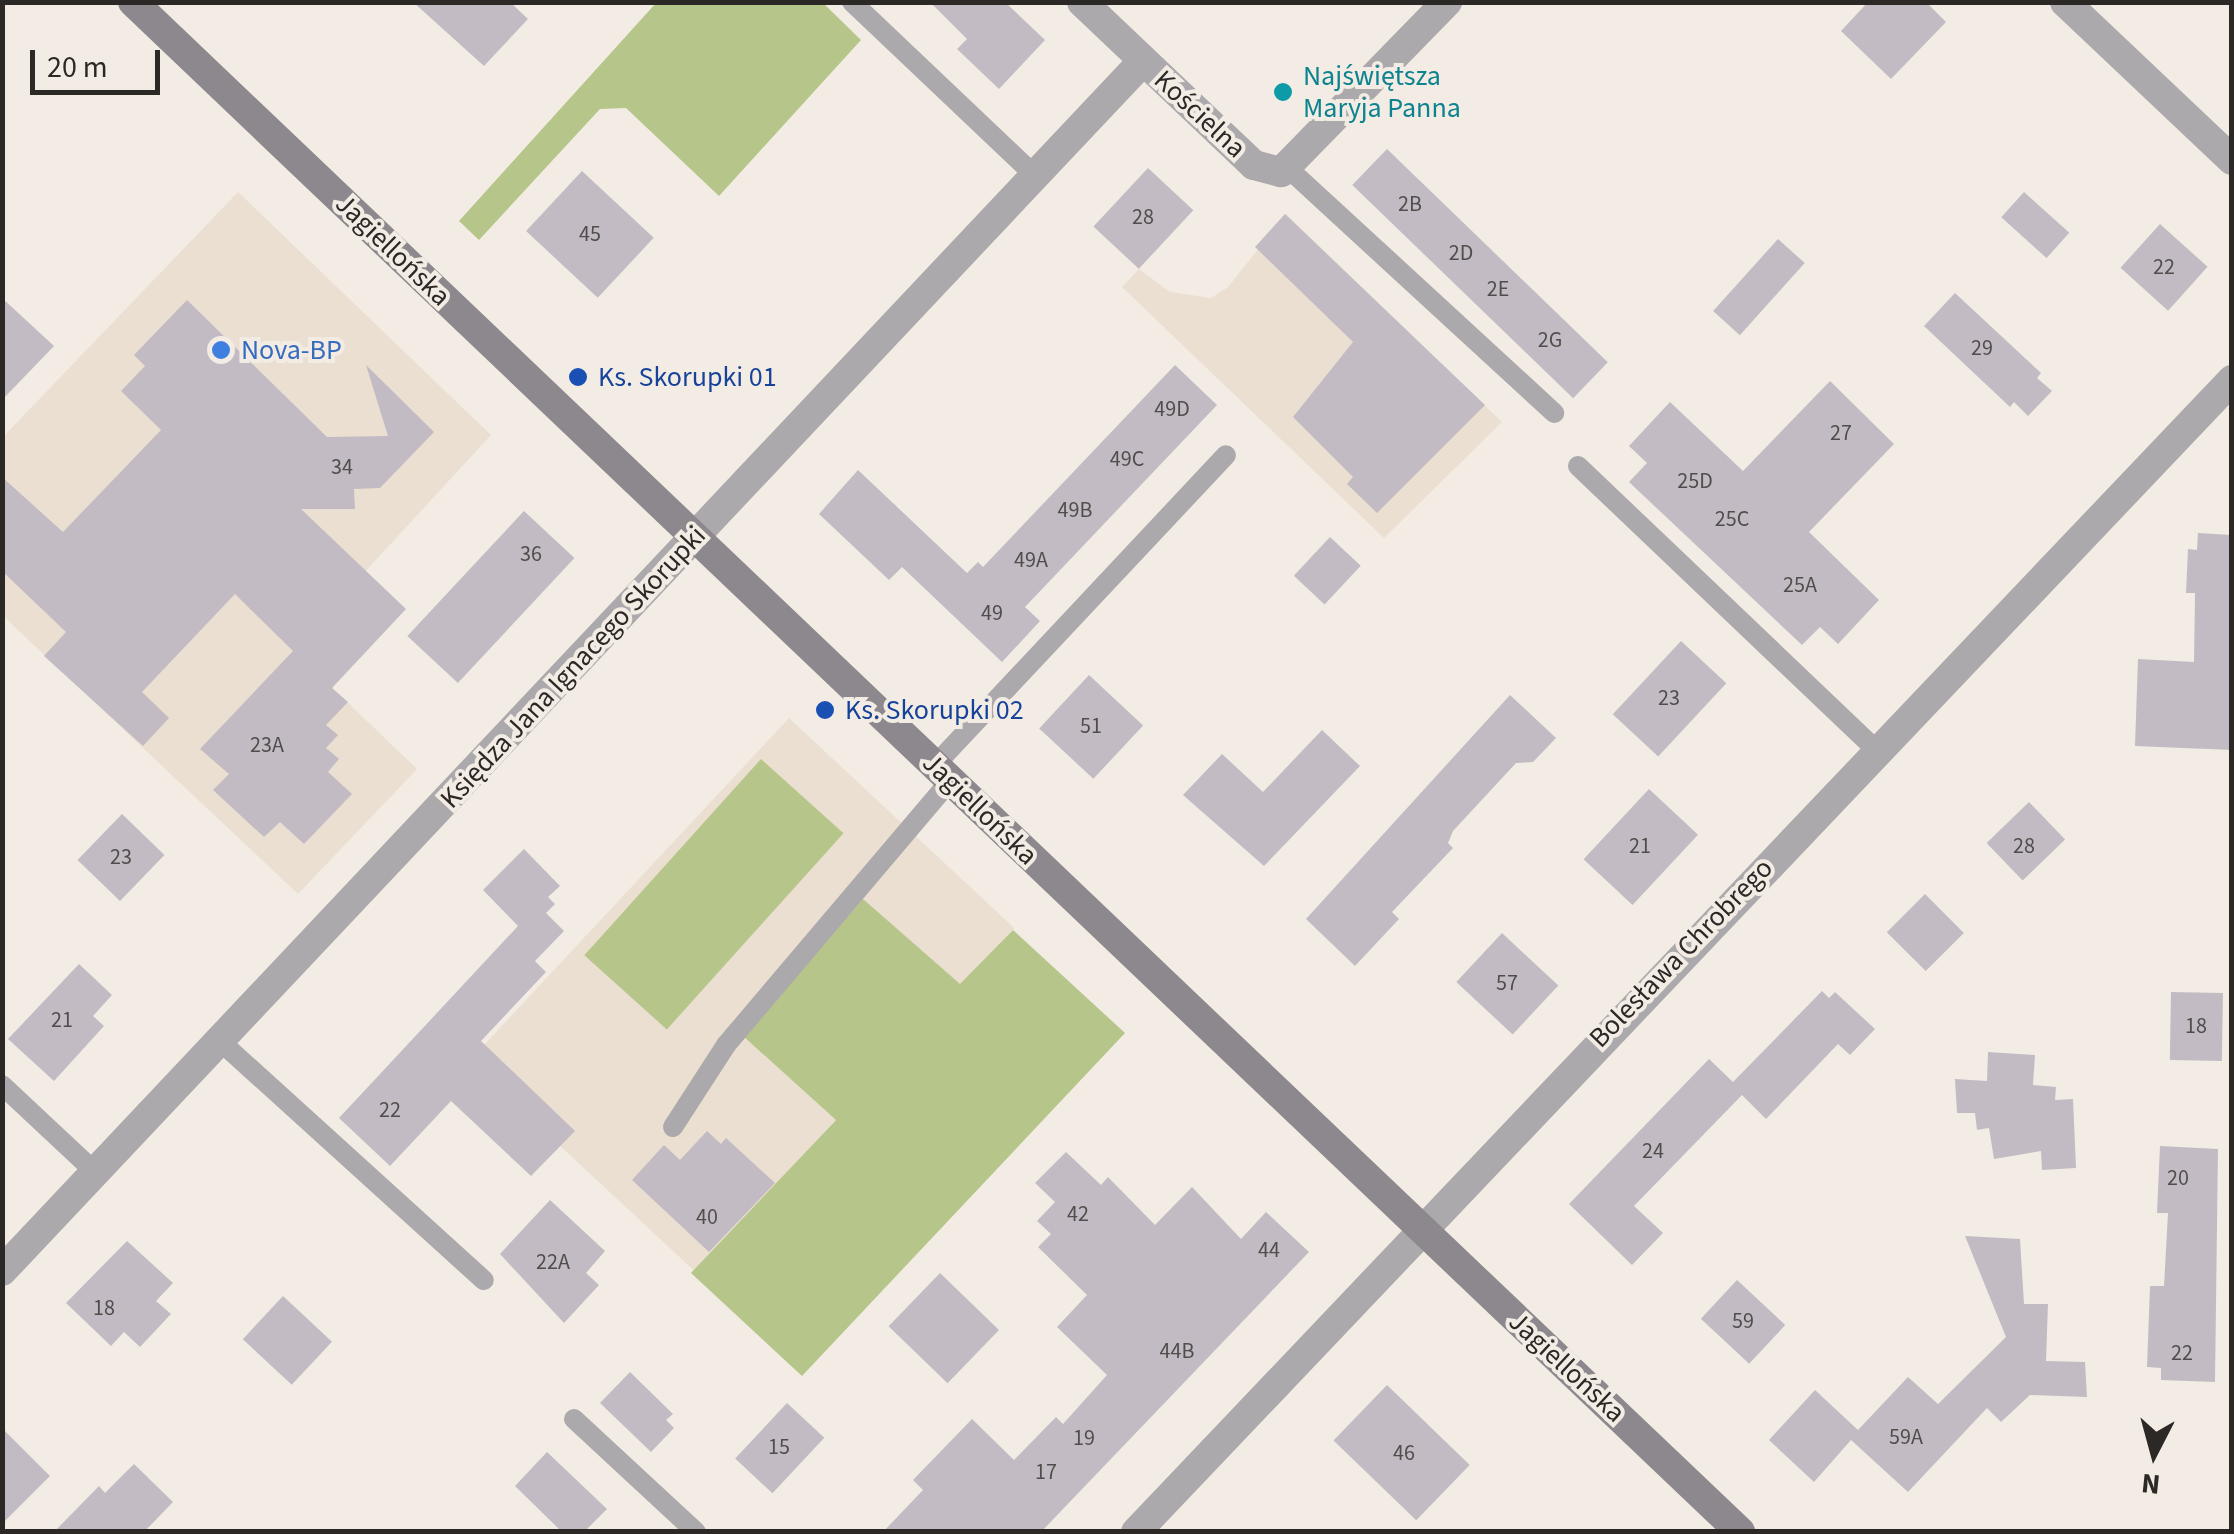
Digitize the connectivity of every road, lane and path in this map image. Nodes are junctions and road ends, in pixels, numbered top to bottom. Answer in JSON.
{"nodes":[{"id":1,"x":133,"y":2,"type":"edge"},
{"id":2,"x":852,"y":2,"type":"edge"},
{"id":3,"x":1082,"y":2,"type":"edge"},
{"id":4,"x":1447,"y":2,"type":"edge"},
{"id":5,"x":2065,"y":2,"type":"edge"},
{"id":6,"x":1142,"y":62,"type":"junction"},
{"id":7,"x":2232,"y":160,"type":"edge"},
{"id":8,"x":1290,"y":170,"type":"junction"},
{"id":9,"x":1034,"y":175,"type":"junction"},
{"id":10,"x":2232,"y":380,"type":"edge"},
{"id":11,"x":1554,"y":413,"type":"dead end"},
{"id":12,"x":1226,"y":455,"type":"dead end"},
{"id":13,"x":1578,"y":466,"type":"dead end"},
{"id":14,"x":695,"y":538,"type":"junction"},
{"id":15,"x":1876,"y":750,"type":"junction"},
{"id":16,"x":942,"y":773,"type":"junction"},
{"id":17,"x":220,"y":1041,"type":"junction"},
{"id":18,"x":2,"y":1085,"type":"edge"},
{"id":19,"x":673,"y":1127,"type":"dead end"},
{"id":20,"x":95,"y":1172,"type":"junction"},
{"id":21,"x":1420,"y":1228,"type":"junction"},
{"id":22,"x":2,"y":1270,"type":"edge"},
{"id":23,"x":484,"y":1280,"type":"dead end"},
{"id":24,"x":574,"y":1419,"type":"dead end"},
{"id":25,"x":696,"y":1532,"type":"edge"},
{"id":26,"x":1136,"y":1532,"type":"edge"},
{"id":27,"x":1740,"y":1532,"type":"edge"}],
"edges":[{"from":1,"to":14,"type":"street","name":"Jagiellońska"},
{"from":2,"to":9,"type":"lane"},
{"from":3,"to":6,"type":"street","name":"Kościelna"},
{"from":4,"to":8,"type":"street"},
{"from":5,"to":7,"type":"street"},
{"from":6,"to":8,"type":"street","name":"Kościelna"},
{"from":6,"to":9,"type":"street","name":"Księdza Jana Ignacego Skorupki"},
{"from":8,"to":11,"type":"lane"},
{"from":9,"to":14,"type":"street","name":"Księdza Jana Ignacego Skorupki"},
{"from":10,"to":15,"type":"street","name":"Bolesława Chrobrego"},
{"from":12,"to":16,"type":"lane"},
{"from":13,"to":15,"type":"lane"},
{"from":14,"to":16,"type":"street","name":"Jagiellońska"},
{"from":14,"to":17,"type":"street","name":"Księdza Jana Ignacego Skorupki"},
{"from":15,"to":21,"type":"street","name":"Bolesława Chrobrego"},
{"from":16,"to":19,"type":"lane"},
{"from":16,"to":21,"type":"street","name":"Jagiellońska"},
{"from":17,"to":20,"type":"street","name":"Księdza Jana Ignacego Skorupki"},
{"from":17,"to":23,"type":"lane"},
{"from":18,"to":20,"type":"lane"},
{"from":20,"to":22,"type":"street","name":"Księdza Jana Ignacego Skorupki"},
{"from":21,"to":26,"type":"street","name":"Bolesława Chrobrego"},
{"from":21,"to":27,"type":"street","name":"Jagiellońska"},
{"from":24,"to":25,"type":"lane"}]}
